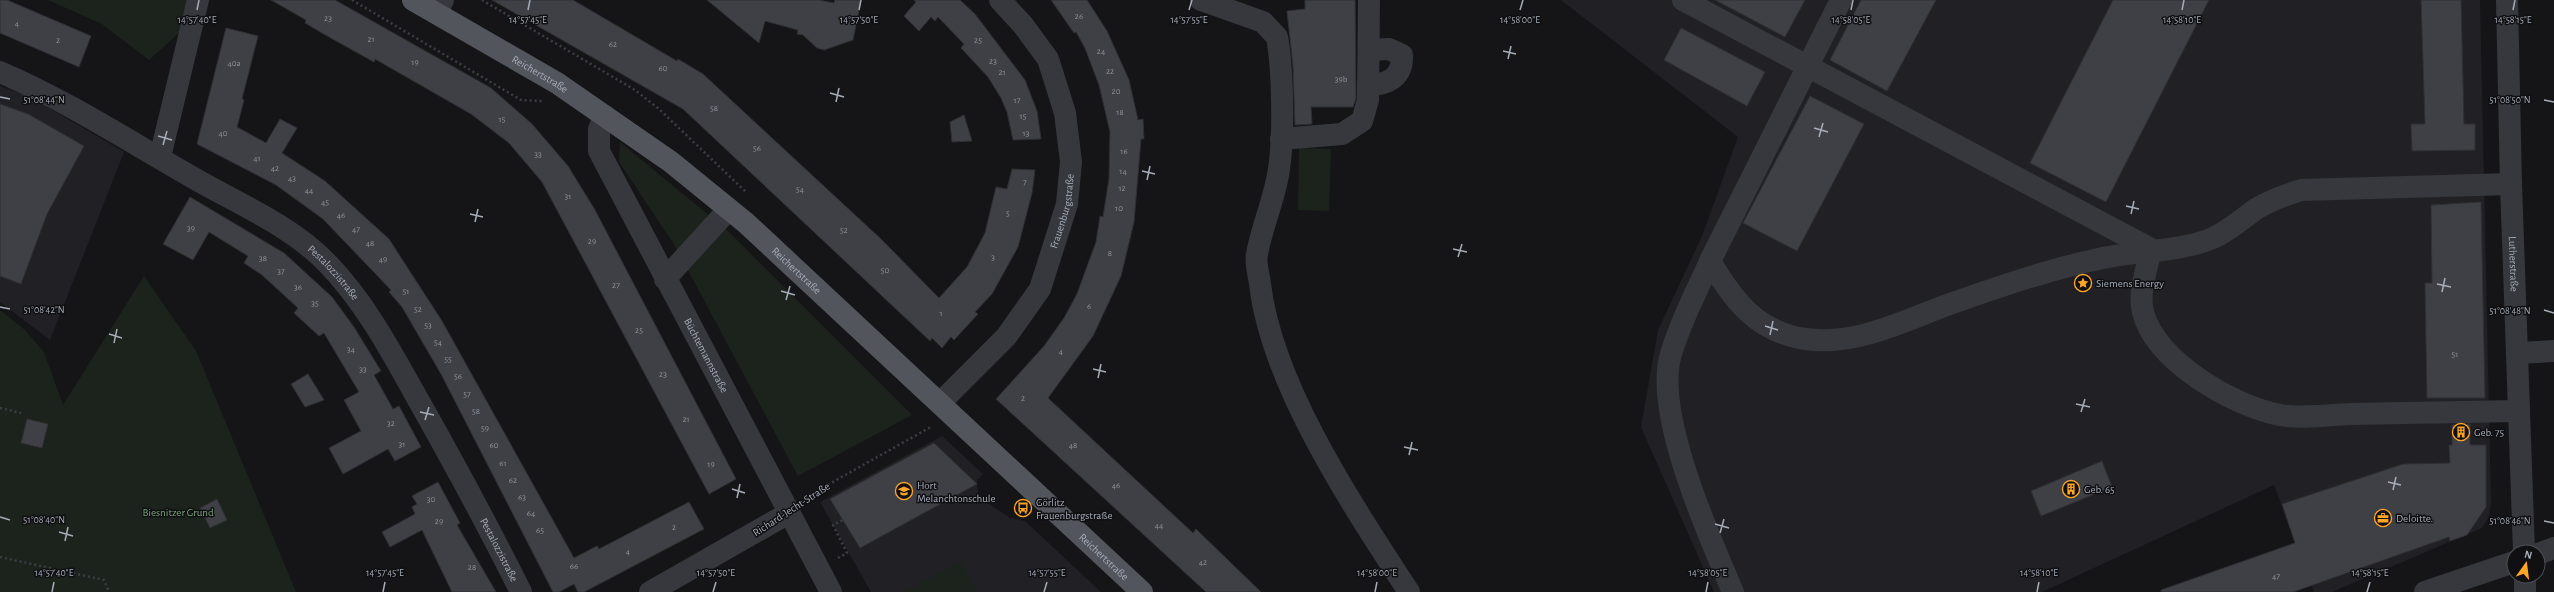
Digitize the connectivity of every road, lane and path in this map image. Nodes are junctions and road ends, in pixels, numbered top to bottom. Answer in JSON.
{"nodes":[{"id":1,"x":198,"y":0,"type":"edge"},
{"id":2,"x":352,"y":0,"type":"edge"},
{"id":3,"x":413,"y":0,"type":"edge"},
{"id":4,"x":1000,"y":0,"type":"edge"},
{"id":5,"x":1201,"y":0,"type":"edge"},
{"id":6,"x":1369,"y":0,"type":"edge"},
{"id":7,"x":1684,"y":0,"type":"edge"},
{"id":8,"x":1841,"y":0,"type":"edge"},
{"id":9,"x":2507,"y":0,"type":"edge"},
{"id":10,"x":440,"y":7,"type":"edge"},
{"id":11,"x":1369,"y":50,"type":"junction"},
{"id":12,"x":1806,"y":66,"type":"junction"},
{"id":13,"x":0,"y":72,"type":"edge"},
{"id":14,"x":1368,"y":85,"type":"junction"},
{"id":15,"x":544,"y":101,"type":"dead end"},
{"id":16,"x":605,"y":116,"type":"junction"},
{"id":17,"x":1281,"y":139,"type":"junction"},
{"id":18,"x":160,"y":157,"type":"junction"},
{"id":19,"x":2511,"y":184,"type":"junction"},
{"id":20,"x":729,"y":209,"type":"junction"},
{"id":21,"x":2151,"y":249,"type":"junction"},
{"id":22,"x":1710,"y":261,"type":"junction"},
{"id":23,"x":665,"y":279,"type":"junction"},
{"id":24,"x":2554,"y":350,"type":"edge"},
{"id":25,"x":2517,"y":353,"type":"junction"},
{"id":26,"x":940,"y":402,"type":"junction"},
{"id":27,"x":0,"y":408,"type":"edge"},
{"id":28,"x":2519,"y":411,"type":"junction"},
{"id":29,"x":21,"y":413,"type":"dead end"},
{"id":30,"x":789,"y":513,"type":"junction"},
{"id":31,"x":843,"y":520,"type":"dead end"},
{"id":32,"x":2524,"y":544,"type":"edge"},
{"id":33,"x":0,"y":557,"type":"edge"},
{"id":34,"x":2506,"y":565,"type":"edge"},
{"id":35,"x":818,"y":568,"type":"junction"},
{"id":36,"x":108,"y":592,"type":"edge"},
{"id":37,"x":521,"y":592,"type":"edge"},
{"id":38,"x":650,"y":592,"type":"edge"},
{"id":39,"x":831,"y":592,"type":"edge"},
{"id":40,"x":1142,"y":592,"type":"edge"},
{"id":41,"x":1409,"y":592,"type":"edge"},
{"id":42,"x":1733,"y":592,"type":"edge"},
{"id":43,"x":2425,"y":592,"type":"edge"}],
"edges":[{"from":1,"to":18,"type":"street"},
{"from":2,"to":15,"type":"path"},
{"from":3,"to":10,"type":"main road","name":"Reichertstraße"},
{"from":4,"to":26,"type":"street","name":"Frauenburgstraße"},
{"from":5,"to":17,"type":"street"},
{"from":6,"to":11,"type":"street"},
{"from":7,"to":12,"type":"street"},
{"from":8,"to":12,"type":"street"},
{"from":9,"to":19,"type":"street","name":"Lutherstraße"},
{"from":10,"to":16,"type":"main road","name":"Reichertstraße"},
{"from":11,"to":14,"type":"street"},
{"from":11,"to":14,"type":"street"},
{"from":12,"to":21,"type":"street"},
{"from":12,"to":22,"type":"street"},
{"from":13,"to":18,"type":"street","name":"Pestalozzistraße"},
{"from":14,"to":17,"type":"street"},
{"from":16,"to":20,"type":"main road","name":"Reichertstraße"},
{"from":16,"to":23,"type":"street","name":"Büchtemannstraße"},
{"from":17,"to":41,"type":"street"},
{"from":18,"to":37,"type":"street","name":"Pestalozzistraße"},
{"from":19,"to":21,"type":"street"},
{"from":19,"to":25,"type":"street","name":"Lutherstraße"},
{"from":20,"to":23,"type":"street"},
{"from":20,"to":26,"type":"main road","name":"Reichertstraße"},
{"from":21,"to":22,"type":"street"},
{"from":21,"to":28,"type":"street"},
{"from":22,"to":42,"type":"street"},
{"from":23,"to":30,"type":"street","name":"Büchtemannstraße"},
{"from":24,"to":25,"type":"street"},
{"from":25,"to":28,"type":"street","name":"Lutherstraße"},
{"from":26,"to":30,"type":"path","name":"Richard-Jecht-Straße"},
{"from":26,"to":40,"type":"main road","name":"Reichertstraße"},
{"from":27,"to":29,"type":"path"},
{"from":28,"to":32,"type":"street","name":"Lutherstraße"},
{"from":30,"to":35,"type":"street","name":"Büchtemannstraße"},
{"from":30,"to":38,"type":"street","name":"Richard-Jecht-Straße"},
{"from":31,"to":35,"type":"path"},
{"from":33,"to":36,"type":"path"},
{"from":34,"to":43,"type":"street"},
{"from":35,"to":39,"type":"street","name":"Büchtemannstraße"}]}
